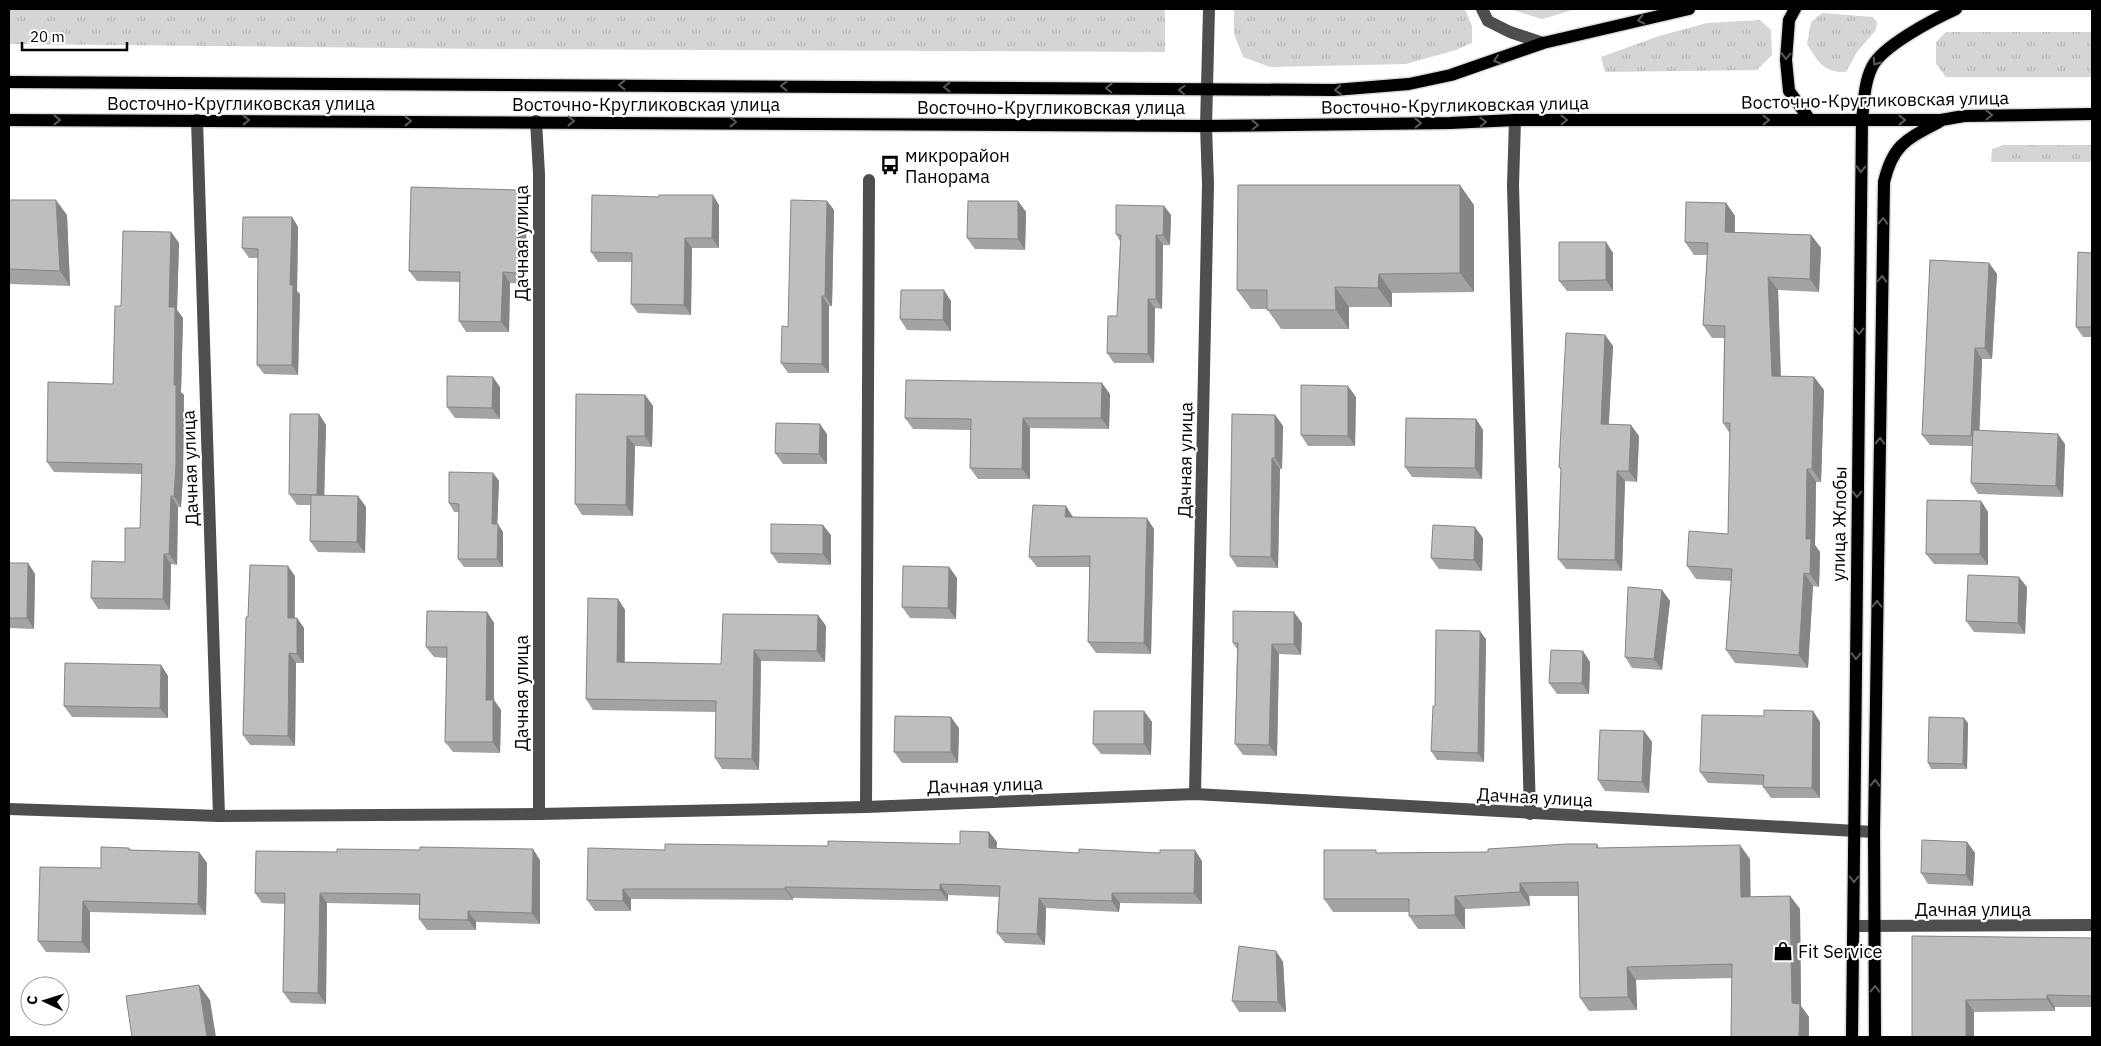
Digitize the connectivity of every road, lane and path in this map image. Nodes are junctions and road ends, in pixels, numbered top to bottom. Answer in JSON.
{"nodes":[{"id":1,"x":1209,"y":9,"type":"edge"},
{"id":2,"x":1482,"y":9,"type":"edge"},
{"id":3,"x":1688,"y":9,"type":"edge"},
{"id":4,"x":1795,"y":9,"type":"edge"},
{"id":5,"x":1956,"y":9,"type":"edge"},
{"id":6,"x":1543,"y":43,"type":"junction"},
{"id":7,"x":9,"y":82,"type":"edge"},
{"id":8,"x":1207,"y":90,"type":"junction"},
{"id":9,"x":2092,"y":114,"type":"edge"},
{"id":10,"x":9,"y":120,"type":"edge"},
{"id":11,"x":197,"y":120,"type":"junction"},
{"id":12,"x":1516,"y":120,"type":"junction"},
{"id":13,"x":1810,"y":120,"type":"junction"},
{"id":14,"x":1862,"y":120,"type":"junction"},
{"id":15,"x":1941,"y":120,"type":"junction"},
{"id":16,"x":536,"y":121,"type":"junction"},
{"id":17,"x":1206,"y":126,"type":"junction"},
{"id":18,"x":869,"y":180,"type":"dead end"},
{"id":19,"x":1195,"y":794,"type":"junction"},
{"id":20,"x":866,"y":807,"type":"junction"},
{"id":21,"x":9,"y":809,"type":"edge"},
{"id":22,"x":539,"y":814,"type":"junction"},
{"id":23,"x":1530,"y":814,"type":"junction"},
{"id":24,"x":219,"y":816,"type":"junction"},
{"id":25,"x":1854,"y":830,"type":"junction"},
{"id":26,"x":1874,"y":832,"type":"junction"},
{"id":27,"x":2092,"y":925,"type":"edge"},
{"id":28,"x":1854,"y":926,"type":"junction"},
{"id":29,"x":1876,"y":927,"type":"junction"},
{"id":30,"x":1852,"y":1037,"type":"edge"},
{"id":31,"x":1875,"y":1037,"type":"edge"}],
"edges":[{"from":1,"to":8,"type":"street","name":"Дачная улица"},
{"from":2,"to":6,"type":"street"},
{"from":3,"to":6,"type":"main road","name":"Восточно-Кругликовская улица","one_way":true},
{"from":4,"to":13,"type":"main road","one_way":true},
{"from":5,"to":14,"type":"main road","name":"улица Жлобы","one_way":true},
{"from":6,"to":8,"type":"main road","name":"Восточно-Кругликовская улица","one_way":true},
{"from":8,"to":7,"type":"main road","name":"Восточно-Кругликовская улица","one_way":true},
{"from":8,"to":17,"type":"street","name":"Дачная улица"},
{"from":15,"to":9,"type":"main road","name":"Восточно-Кругликовская улица","one_way":true},
{"from":10,"to":11,"type":"main road","name":"Восточно-Кругликовская улица","one_way":true},
{"from":11,"to":16,"type":"main road","name":"Восточно-Кругликовская улица","one_way":true},
{"from":11,"to":24,"type":"street","name":"Дачная улица"},
{"from":12,"to":13,"type":"main road","name":"Восточно-Кругликовская улица","one_way":true},
{"from":17,"to":12,"type":"main road","name":"Восточно-Кругликовская улица","one_way":true},
{"from":12,"to":23,"type":"street"},
{"from":13,"to":14,"type":"main road","name":"Восточно-Кругликовская улица"},
{"from":14,"to":15,"type":"main road","name":"Восточно-Кругликовская улица","one_way":true},
{"from":14,"to":25,"type":"main road","name":"улица Жлобы","one_way":true},
{"from":26,"to":15,"type":"main road","one_way":true},
{"from":16,"to":17,"type":"main road","name":"Восточно-Кругликовская улица","one_way":true},
{"from":16,"to":22,"type":"street","name":"Дачная улица"},
{"from":17,"to":19,"type":"street","name":"Дачная улица"},
{"from":18,"to":20,"type":"street"},
{"from":19,"to":20,"type":"street","name":"Дачная улица"},
{"from":19,"to":23,"type":"street","name":"Дачная улица"},
{"from":20,"to":22,"type":"street","name":"Дачная улица"},
{"from":21,"to":24,"type":"street","name":"Дачная улица"},
{"from":22,"to":24,"type":"street","name":"Дачная улица"},
{"from":23,"to":25,"type":"street","name":"Дачная улица"},
{"from":25,"to":26,"type":"street","name":"Дачная улица"},
{"from":25,"to":28,"type":"main road","name":"улица Жлобы","one_way":true},
{"from":26,"to":29,"type":"main road"},
{"from":27,"to":29,"type":"street","name":"Дачная улица"},
{"from":28,"to":29,"type":"street","name":"Дачная улица"},
{"from":28,"to":30,"type":"main road","name":"улица Жлобы"},
{"from":31,"to":29,"type":"main road","one_way":true}]}
